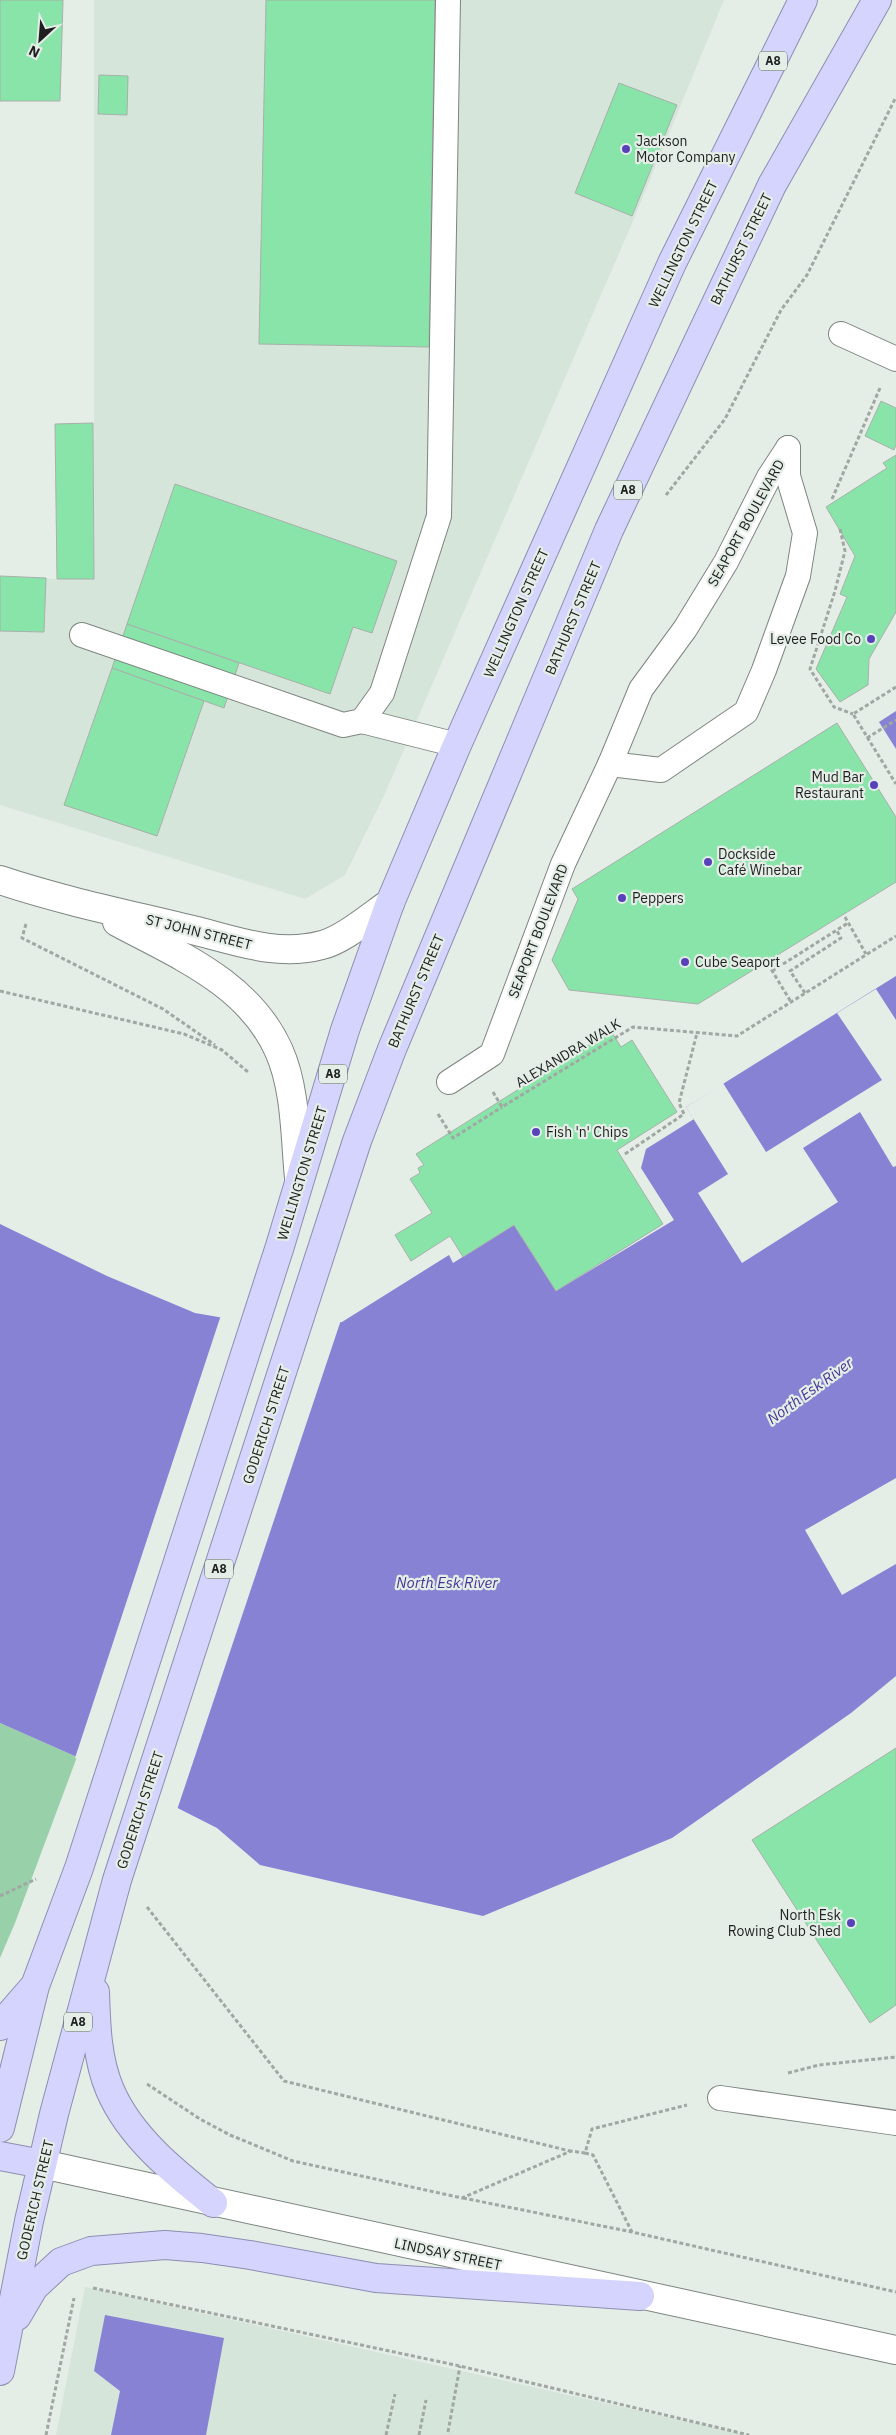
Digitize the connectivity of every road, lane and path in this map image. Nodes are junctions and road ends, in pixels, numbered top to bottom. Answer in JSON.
{"nodes":[{"id":1,"x":448,"y":0,"type":"edge"},
{"id":2,"x":803,"y":0,"type":"edge"},
{"id":3,"x":877,"y":0,"type":"edge"},
{"id":4,"x":896,"y":98,"type":"edge"},
{"id":5,"x":841,"y":334,"type":"dead end"},
{"id":6,"x":895,"y":358,"type":"edge"},
{"id":7,"x":664,"y":497,"type":"dead end"},
{"id":8,"x":834,"y":506,"type":"dead end"},
{"id":9,"x":838,"y":524,"type":"dead end"},
{"id":10,"x":82,"y":634,"type":"dead end"},
{"id":11,"x":896,"y":686,"type":"edge"},
{"id":12,"x":853,"y":714,"type":"junction"},
{"id":13,"x":896,"y":720,"type":"edge"},
{"id":14,"x":362,"y":721,"type":"junction"},
{"id":15,"x":868,"y":738,"type":"junction"},
{"id":16,"x":457,"y":745,"type":"junction"},
{"id":17,"x":610,"y":764,"type":"junction"},
{"id":18,"x":896,"y":784,"type":"edge"},
{"id":19,"x":0,"y":880,"type":"edge"},
{"id":20,"x":35,"y":891,"type":"junction"},
{"id":21,"x":390,"y":904,"type":"junction"},
{"id":22,"x":84,"y":905,"type":"junction"},
{"id":23,"x":845,"y":917,"type":"dead end"},
{"id":24,"x":848,"y":923,"type":"junction"},
{"id":25,"x":837,"y":931,"type":"junction"},
{"id":26,"x":896,"y":936,"type":"edge"},
{"id":27,"x":866,"y":954,"type":"junction"},
{"id":28,"x":768,"y":964,"type":"dead end"},
{"id":29,"x":772,"y":971,"type":"junction"},
{"id":30,"x":0,"y":991,"type":"edge"},
{"id":31,"x":805,"y":993,"type":"junction"},
{"id":32,"x":791,"y":1002,"type":"junction"},
{"id":33,"x":697,"y":1033,"type":"junction"},
{"id":34,"x":222,"y":1050,"type":"junction"},
{"id":35,"x":251,"y":1075,"type":"dead end"},
{"id":36,"x":458,"y":1075,"type":"joint"},
{"id":37,"x":625,"y":1154,"type":"dead end"},
{"id":38,"x":299,"y":1178,"type":"junction"},
{"id":39,"x":320,"y":1259,"type":"joint"},
{"id":40,"x":40,"y":1878,"type":"dead end"},
{"id":41,"x":0,"y":1896,"type":"edge"},
{"id":42,"x":141,"y":1900,"type":"dead end"},
{"id":43,"x":93,"y":1963,"type":"junction"},
{"id":44,"x":35,"y":1986,"type":"junction"},
{"id":45,"x":0,"y":2026,"type":"edge"},
{"id":46,"x":896,"y":2057,"type":"edge"},
{"id":47,"x":785,"y":2074,"type":"dead end"},
{"id":48,"x":147,"y":2084,"type":"dead end"},
{"id":49,"x":720,"y":2098,"type":"joint"},
{"id":50,"x":896,"y":2123,"type":"edge"},
{"id":51,"x":0,"y":2128,"type":"edge"},
{"id":52,"x":571,"y":2151,"type":"junction"},
{"id":53,"x":585,"y":2153,"type":"junction"},
{"id":54,"x":0,"y":2156,"type":"edge"},
{"id":55,"x":42,"y":2164,"type":"junction"},
{"id":56,"x":462,"y":2198,"type":"junction"},
{"id":57,"x":212,"y":2203,"type":"junction"},
{"id":58,"x":632,"y":2232,"type":"junction"},
{"id":59,"x":86,"y":2287,"type":"dead end"},
{"id":60,"x":896,"y":2292,"type":"edge"},
{"id":61,"x":75,"y":2295,"type":"dead end"},
{"id":62,"x":640,"y":2296,"type":"junction"},
{"id":63,"x":6,"y":2335,"type":"junction"},
{"id":64,"x":896,"y":2350,"type":"edge"},
{"id":65,"x":460,"y":2366,"type":"junction"},
{"id":66,"x":0,"y":2371,"type":"edge"},
{"id":67,"x":395,"y":2394,"type":"dead end"},
{"id":68,"x":426,"y":2400,"type":"dead end"},
{"id":69,"x":448,"y":2432,"type":"dead end"},
{"id":70,"x":46,"y":2435,"type":"edge"},
{"id":71,"x":386,"y":2435,"type":"edge"},
{"id":72,"x":419,"y":2435,"type":"edge"},
{"id":73,"x":749,"y":2435,"type":"edge"}],
"edges":[{"from":1,"to":14,"type":"lane"},
{"from":2,"to":16,"type":"highway","name":"WELLINGTON STREET","number":"A8"},
{"from":3,"to":39,"type":"highway","name":"BATHURST STREET","number":"A8"},
{"from":4,"to":7,"type":"path"},
{"from":5,"to":6,"type":"lane"},
{"from":6,"to":8,"type":"path"},
{"from":9,"to":12,"type":"path"},
{"from":10,"to":14,"type":"lane"},
{"from":11,"to":12,"type":"path"},
{"from":12,"to":15,"type":"path"},
{"from":13,"to":15,"type":"path"},
{"from":14,"to":16,"type":"lane"},
{"from":15,"to":18,"type":"path"},
{"from":16,"to":21,"type":"highway","name":"WELLINGTON STREET","number":"A8"},
{"from":17,"to":17,"type":"lane","name":"SEAPORT BOULEVARD"},
{"from":17,"to":36,"type":"lane","name":"SEAPORT BOULEVARD"},
{"from":19,"to":20,"type":"street","name":"ST JOHN STREET"},
{"from":20,"to":22,"type":"street","name":"ST JOHN STREET"},
{"from":20,"to":34,"type":"path"},
{"from":21,"to":22,"type":"street","name":"ST JOHN STREET"},
{"from":21,"to":38,"type":"highway","name":"WELLINGTON STREET","number":"A8"},
{"from":22,"to":38,"type":"street"},
{"from":23,"to":24,"type":"path"},
{"from":24,"to":25,"type":"path"},
{"from":24,"to":27,"type":"path"},
{"from":25,"to":29,"type":"path"},
{"from":25,"to":31,"type":"path"},
{"from":26,"to":27,"type":"path","name":"ALEXANDRA WALK"},
{"from":27,"to":31,"type":"path","name":"ALEXANDRA WALK"},
{"from":28,"to":29,"type":"path"},
{"from":29,"to":32,"type":"path"},
{"from":30,"to":34,"type":"path"},
{"from":31,"to":32,"type":"path","name":"ALEXANDRA WALK"},
{"from":32,"to":33,"type":"path","name":"ALEXANDRA WALK"},
{"from":33,"to":36,"type":"path","name":"ALEXANDRA WALK"},
{"from":33,"to":37,"type":"path"},
{"from":34,"to":35,"type":"path"},
{"from":38,"to":44,"type":"highway","name":"WELLINGTON STREET","number":"A8"},
{"from":39,"to":43,"type":"highway","name":"GODERICH STREET","number":"A8"},
{"from":40,"to":41,"type":"path"},
{"from":42,"to":52,"type":"path"},
{"from":43,"to":55,"type":"highway","name":"GODERICH STREET","number":"A8"},
{"from":43,"to":57,"type":"highway"},
{"from":44,"to":45,"type":"highway"},
{"from":44,"to":51,"type":"highway","number":"A8"},
{"from":46,"to":47,"type":"path"},
{"from":48,"to":56,"type":"path"},
{"from":49,"to":50,"type":"lane"},
{"from":49,"to":53,"type":"path"},
{"from":52,"to":53,"type":"path"},
{"from":52,"to":56,"type":"path"},
{"from":53,"to":58,"type":"path"},
{"from":54,"to":55,"type":"highway","name":"LINDSAY STREET"},
{"from":55,"to":57,"type":"street","name":"LINDSAY STREET"},
{"from":55,"to":63,"type":"highway","name":"GODERICH STREET","number":"A8"},
{"from":56,"to":58,"type":"path"},
{"from":57,"to":62,"type":"street","name":"LINDSAY STREET"},
{"from":58,"to":60,"type":"path"},
{"from":59,"to":65,"type":"path"},
{"from":61,"to":70,"type":"path"},
{"from":62,"to":63,"type":"highway"},
{"from":62,"to":64,"type":"street","name":"LINDSAY STREET"},
{"from":63,"to":66,"type":"highway","name":"GODERICH STREET","number":"A8"},
{"from":65,"to":69,"type":"path"},
{"from":65,"to":73,"type":"path"},
{"from":67,"to":71,"type":"path"},
{"from":68,"to":72,"type":"path"}]}
